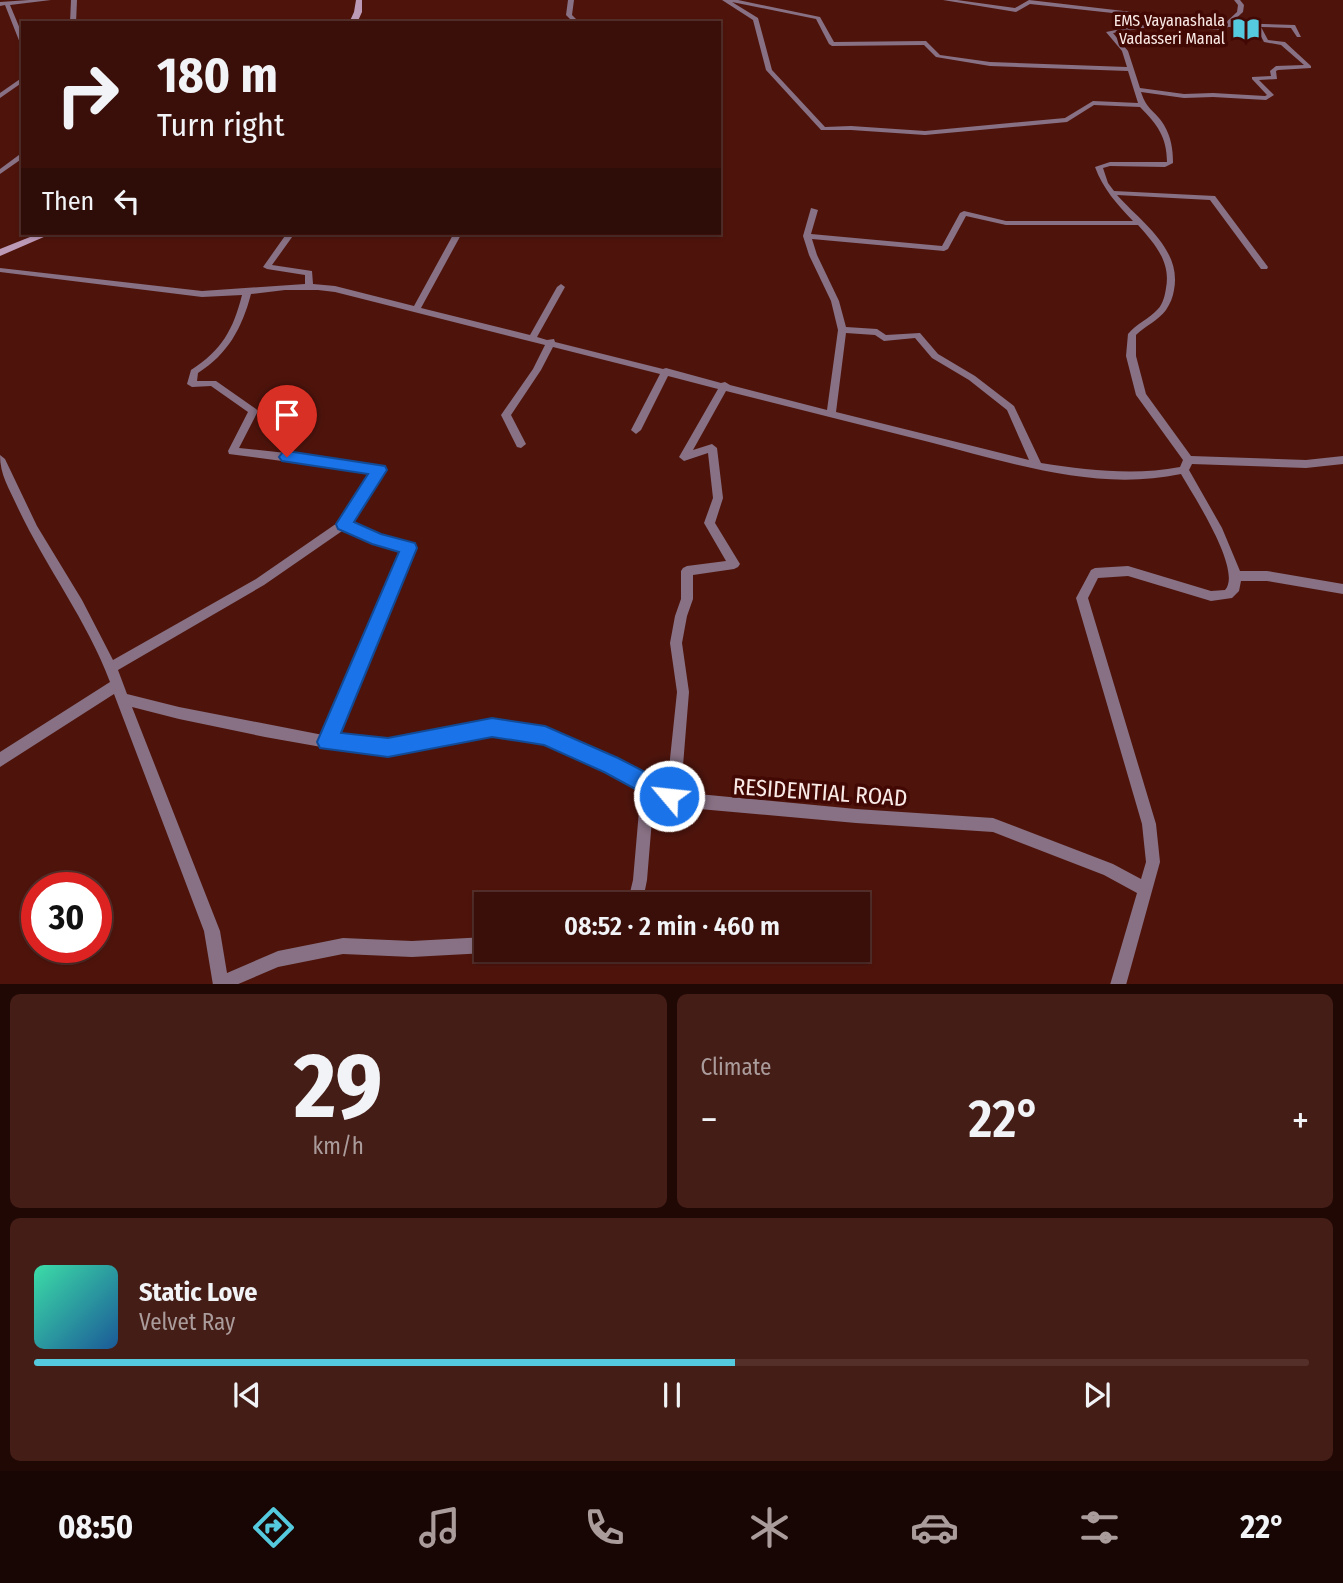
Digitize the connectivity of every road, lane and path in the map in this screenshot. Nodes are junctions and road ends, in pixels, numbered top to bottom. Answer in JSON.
{"nodes":[{"id":1,"x":48,"y":0,"type":"edge"},
{"id":2,"x":74,"y":0,"type":"edge"},
{"id":3,"x":359,"y":0,"type":"edge"},
{"id":4,"x":572,"y":0,"type":"edge"},
{"id":5,"x":728,"y":0,"type":"edge"},
{"id":6,"x":946,"y":0,"type":"edge"},
{"id":7,"x":1237,"y":0,"type":"edge"},
{"id":8,"x":4,"y":4,"type":"edge"},
{"id":9,"x":73,"y":21,"type":"edge"},
{"id":10,"x":354,"y":21,"type":"edge"},
{"id":11,"x":575,"y":21,"type":"edge"},
{"id":12,"x":1156,"y":24,"type":"junction"},
{"id":13,"x":1226,"y":25,"type":"junction"},
{"id":14,"x":1258,"y":26,"type":"junction"},
{"id":15,"x":1299,"y":36,"type":"dead end"},
{"id":16,"x":21,"y":39,"type":"edge"},
{"id":17,"x":1130,"y":69,"type":"junction"},
{"id":18,"x":21,"y":80,"type":"edge"},
{"id":19,"x":1139,"y":90,"type":"junction"},
{"id":20,"x":0,"y":96,"type":"edge"},
{"id":21,"x":1142,"y":105,"type":"junction"},
{"id":22,"x":21,"y":156,"type":"edge"},
{"id":23,"x":0,"y":172,"type":"edge"},
{"id":24,"x":1112,"y":193,"type":"junction"},
{"id":25,"x":814,"y":210,"type":"dead end"},
{"id":26,"x":1141,"y":223,"type":"junction"},
{"id":27,"x":43,"y":235,"type":"edge"},
{"id":28,"x":290,"y":235,"type":"edge"},
{"id":29,"x":457,"y":235,"type":"edge"},
{"id":30,"x":807,"y":236,"type":"junction"},
{"id":31,"x":2,"y":250,"type":"edge"},
{"id":32,"x":1264,"y":267,"type":"dead end"},
{"id":33,"x":0,"y":270,"type":"edge"},
{"id":34,"x":309,"y":286,"type":"junction"},
{"id":35,"x":561,"y":287,"type":"dead end"},
{"id":36,"x":247,"y":292,"type":"junction"},
{"id":37,"x":416,"y":310,"type":"junction"},
{"id":38,"x":842,"y":330,"type":"junction"},
{"id":39,"x":533,"y":337,"type":"junction"},
{"id":40,"x":551,"y":341,"type":"junction"},
{"id":41,"x":666,"y":371,"type":"junction"},
{"id":42,"x":725,"y":385,"type":"junction"},
{"id":43,"x":831,"y":412,"type":"junction"},
{"id":44,"x":636,"y":430,"type":"dead end"},
{"id":45,"x":521,"y":444,"type":"dead end"},
{"id":46,"x":0,"y":460,"type":"edge"},
{"id":47,"x":1343,"y":460,"type":"edge"},
{"id":48,"x":1186,"y":465,"type":"junction"},
{"id":49,"x":1037,"y":466,"type":"junction"},
{"id":50,"x":4,"y":476,"type":"edge"},
{"id":51,"x":344,"y":524,"type":"junction"},
{"id":52,"x":1236,"y":576,"type":"junction"},
{"id":53,"x":1343,"y":589,"type":"edge"},
{"id":54,"x":111,"y":668,"type":"junction"},
{"id":55,"x":121,"y":692,"type":"junction"},
{"id":56,"x":327,"y":742,"type":"junction"},
{"id":57,"x":0,"y":760,"type":"edge"},
{"id":58,"x":648,"y":785,"type":"junction"},
{"id":59,"x":669,"y":796,"type":"junction"},
{"id":60,"x":1145,"y":890,"type":"junction"},
{"id":61,"x":637,"y":892,"type":"edge"},
{"id":62,"x":474,"y":946,"type":"edge"},
{"id":63,"x":221,"y":984,"type":"edge"},
{"id":64,"x":1118,"y":984,"type":"edge"}],
"edges":[{"from":1,"to":8,"type":"street"},
{"from":2,"to":9,"type":"street"},
{"from":3,"to":10,"type":"main road"},
{"from":4,"to":11,"type":"street"},
{"from":5,"to":17,"type":"street"},
{"from":5,"to":21,"type":"street"},
{"from":6,"to":12,"type":"street"},
{"from":7,"to":13,"type":"street"},
{"from":8,"to":16,"type":"street"},
{"from":12,"to":13,"type":"street"},
{"from":12,"to":17,"type":"street"},
{"from":13,"to":14,"type":"street"},
{"from":14,"to":15,"type":"street"},
{"from":14,"to":19,"type":"street"},
{"from":17,"to":19,"type":"street"},
{"from":18,"to":20,"type":"street"},
{"from":19,"to":21,"type":"street"},
{"from":21,"to":24,"type":"street"},
{"from":22,"to":23,"type":"street"},
{"from":24,"to":26,"type":"street"},
{"from":24,"to":32,"type":"street"},
{"from":25,"to":30,"type":"street"},
{"from":26,"to":30,"type":"street"},
{"from":26,"to":48,"type":"street"},
{"from":27,"to":31,"type":"main road"},
{"from":28,"to":34,"type":"street"},
{"from":29,"to":37,"type":"street"},
{"from":30,"to":38,"type":"street"},
{"from":33,"to":36,"type":"street"},
{"from":34,"to":36,"type":"street"},
{"from":34,"to":37,"type":"street"},
{"from":35,"to":39,"type":"street"},
{"from":36,"to":51,"type":"street"},
{"from":37,"to":39,"type":"street"},
{"from":38,"to":43,"type":"street"},
{"from":38,"to":49,"type":"street"},
{"from":39,"to":40,"type":"street"},
{"from":40,"to":41,"type":"street"},
{"from":40,"to":45,"type":"street"},
{"from":41,"to":42,"type":"street"},
{"from":41,"to":44,"type":"street"},
{"from":42,"to":43,"type":"street"},
{"from":42,"to":59,"type":"street"},
{"from":43,"to":49,"type":"street"},
{"from":46,"to":50,"type":"street"},
{"from":47,"to":48,"type":"street"},
{"from":48,"to":49,"type":"street"},
{"from":48,"to":52,"type":"street"},
{"from":50,"to":54,"type":"street"},
{"from":51,"to":54,"type":"street"},
{"from":51,"to":56,"type":"street"},
{"from":52,"to":53,"type":"street"},
{"from":52,"to":60,"type":"street"},
{"from":54,"to":55,"type":"street"},
{"from":55,"to":56,"type":"street","name":"RESIDENTIAL ROAD"},
{"from":55,"to":57,"type":"street"},
{"from":55,"to":63,"type":"street"},
{"from":56,"to":58,"type":"street","name":"RESIDENTIAL ROAD"},
{"from":58,"to":59,"type":"street","name":"RESIDENTIAL ROAD"},
{"from":58,"to":61,"type":"street"},
{"from":59,"to":60,"type":"street","name":"RESIDENTIAL ROAD"},
{"from":60,"to":64,"type":"street"},
{"from":62,"to":63,"type":"street"}]}
